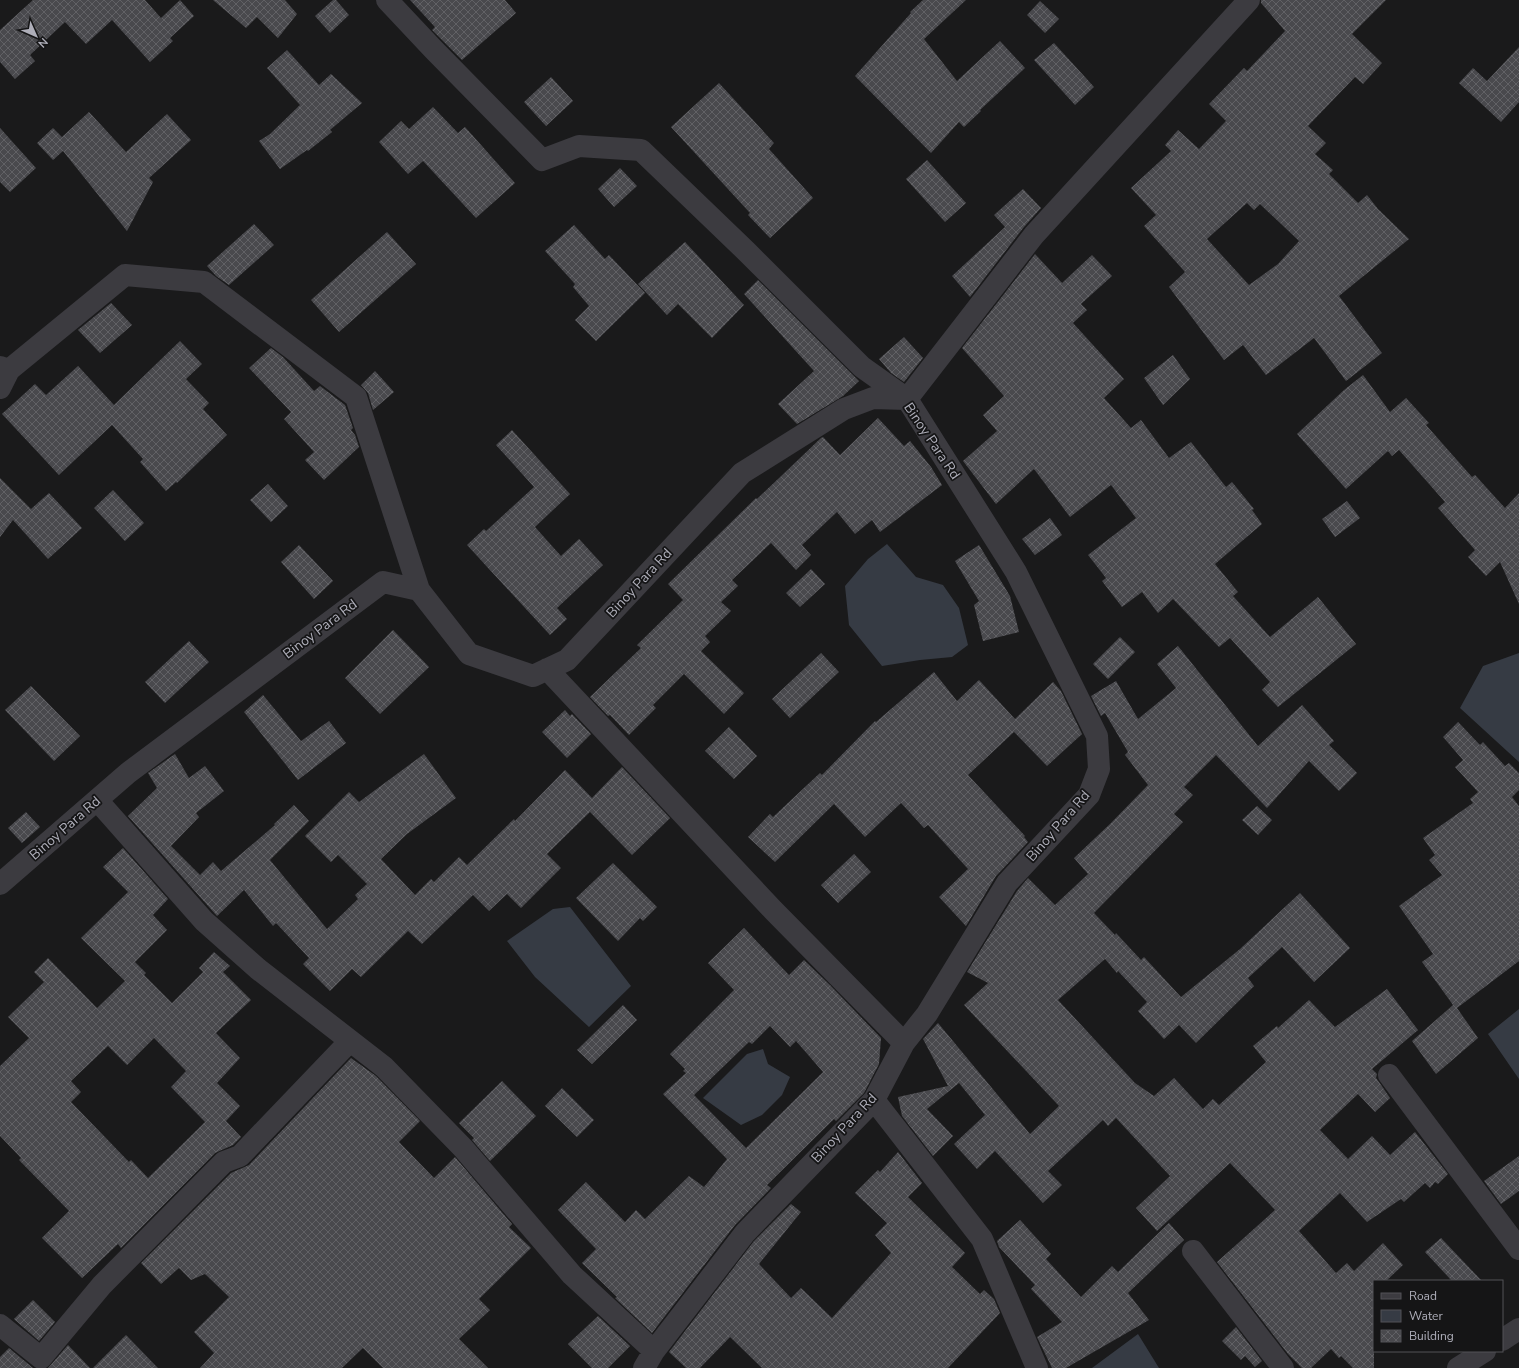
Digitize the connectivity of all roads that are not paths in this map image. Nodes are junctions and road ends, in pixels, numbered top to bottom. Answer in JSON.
{"nodes":[{"id":1,"x":387,"y":0,"type":"edge"},
{"id":2,"x":1249,"y":0,"type":"edge"},
{"id":3,"x":3,"y":375,"type":"edge"},
{"id":4,"x":907,"y":399,"type":"junction"},
{"id":5,"x":419,"y":590,"type":"junction"},
{"id":6,"x":547,"y":670,"type":"junction"},
{"id":7,"x":97,"y":800,"type":"junction"},
{"id":8,"x":0,"y":884,"type":"edge"},
{"id":9,"x":350,"y":1041,"type":"junction"},
{"id":10,"x":904,"y":1043,"type":"junction"},
{"id":11,"x":1390,"y":1075,"type":"dead end"},
{"id":12,"x":874,"y":1100,"type":"junction"},
{"id":13,"x":1515,"y":1236,"type":"edge"},
{"id":14,"x":1193,"y":1251,"type":"dead end"},
{"id":15,"x":0,"y":1325,"type":"edge"},
{"id":16,"x":1519,"y":1329,"type":"edge"},
{"id":17,"x":1503,"y":1339,"type":"edge"},
{"id":18,"x":1483,"y":1352,"type":"edge"},
{"id":19,"x":649,"y":1360,"type":"edge"},
{"id":20,"x":1037,"y":1368,"type":"edge"},
{"id":21,"x":1283,"y":1368,"type":"edge"},
{"id":22,"x":1458,"y":1368,"type":"edge"}],
"edges":[{"from":1,"to":4,"type":"street"},
{"from":2,"to":4,"type":"street"},
{"from":3,"to":5,"type":"street"},
{"from":4,"to":6,"type":"street","name":"Binoy Para Rd"},
{"from":4,"to":10,"type":"street","name":"Binoy Para Rd"},
{"from":5,"to":6,"type":"street","name":"Binoy Para Rd"},
{"from":5,"to":7,"type":"street","name":"Binoy Para Rd"},
{"from":6,"to":10,"type":"street"},
{"from":7,"to":8,"type":"street","name":"Binoy Para Rd"},
{"from":7,"to":9,"type":"street"},
{"from":9,"to":15,"type":"street"},
{"from":9,"to":19,"type":"street"},
{"from":10,"to":12,"type":"street","name":"Binoy Para Rd"},
{"from":11,"to":13,"type":"street"},
{"from":12,"to":19,"type":"street","name":"Binoy Para Rd"},
{"from":12,"to":20,"type":"street"},
{"from":14,"to":21,"type":"street"},
{"from":16,"to":17,"type":"street"},
{"from":18,"to":22,"type":"street"}]}
